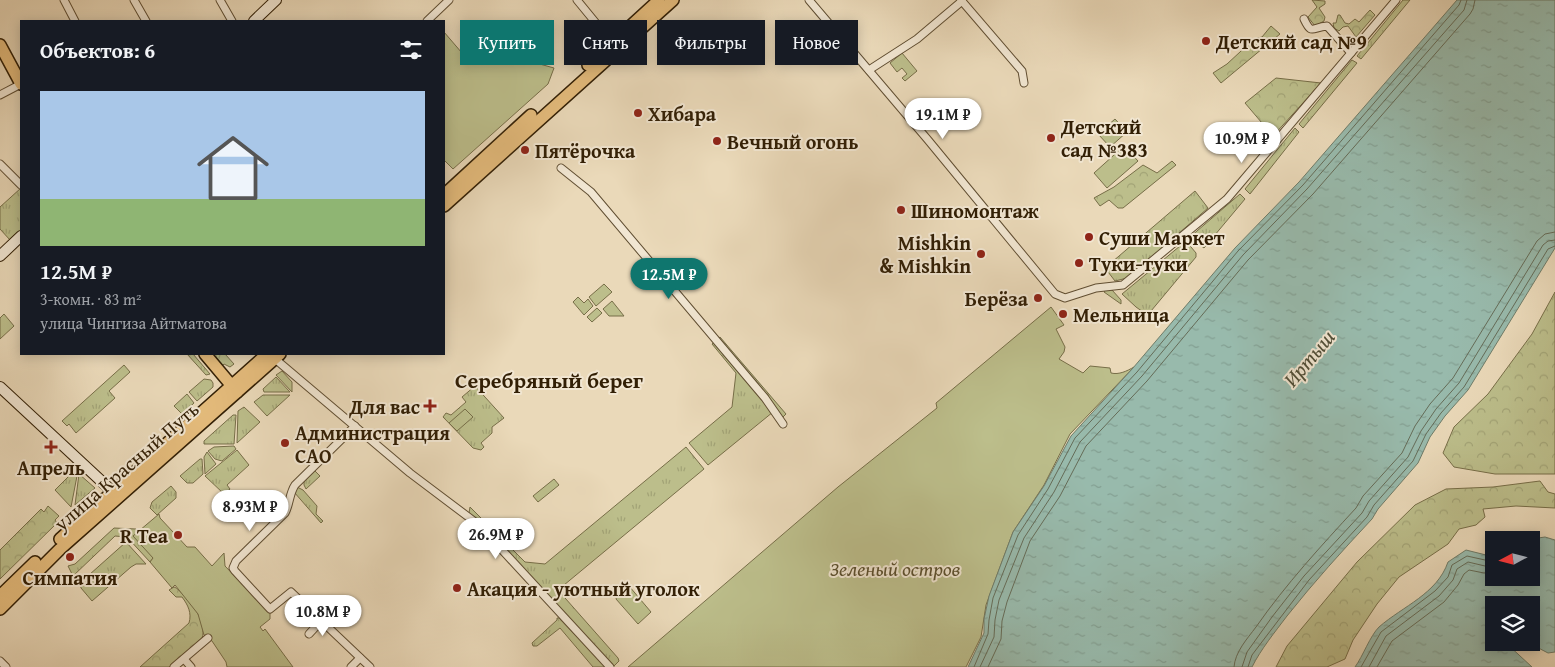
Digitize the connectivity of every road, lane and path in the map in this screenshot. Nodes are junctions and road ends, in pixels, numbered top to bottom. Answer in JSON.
{"nodes":[{"id":1,"x":64,"y":0,"type":"edge"},
{"id":2,"x":134,"y":0,"type":"edge"},
{"id":3,"x":220,"y":0,"type":"edge"},
{"id":4,"x":276,"y":0,"type":"edge"},
{"id":5,"x":449,"y":0,"type":"edge"},
{"id":6,"x":577,"y":0,"type":"edge"},
{"id":7,"x":658,"y":0,"type":"edge"},
{"id":8,"x":672,"y":0,"type":"edge"},
{"id":9,"x":809,"y":0,"type":"edge"},
{"id":10,"x":961,"y":0,"type":"edge"},
{"id":11,"x":1396,"y":0,"type":"edge"},
{"id":12,"x":1304,"y":18,"type":"dead end"},
{"id":13,"x":74,"y":20,"type":"edge"},
{"id":14,"x":145,"y":20,"type":"edge"},
{"id":15,"x":231,"y":20,"type":"edge"},
{"id":16,"x":255,"y":20,"type":"edge"},
{"id":17,"x":428,"y":20,"type":"edge"},
{"id":18,"x":593,"y":20,"type":"edge"},
{"id":19,"x":0,"y":46,"type":"edge"},
{"id":20,"x":1351,"y":53,"type":"junction"},
{"id":21,"x":869,"y":70,"type":"junction"},
{"id":22,"x":20,"y":82,"type":"edge"},
{"id":23,"x":1024,"y":83,"type":"dead end"},
{"id":24,"x":20,"y":85,"type":"edge"},
{"id":25,"x":0,"y":95,"type":"edge"},
{"id":26,"x":0,"y":164,"type":"edge"},
{"id":27,"x":561,"y":168,"type":"dead end"},
{"id":28,"x":20,"y":184,"type":"edge"},
{"id":29,"x":445,"y":194,"type":"edge"},
{"id":30,"x":445,"y":205,"type":"edge"},
{"id":31,"x":20,"y":237,"type":"edge"},
{"id":32,"x":0,"y":256,"type":"edge"},
{"id":33,"x":206,"y":355,"type":"edge"},
{"id":34,"x":273,"y":355,"type":"edge"},
{"id":35,"x":0,"y":387,"type":"edge"},
{"id":36,"x":235,"y":390,"type":"junction"},
{"id":37,"x":783,"y":424,"type":"dead end"},
{"id":38,"x":355,"y":426,"type":"junction"},
{"id":39,"x":113,"y":492,"type":"junction"},
{"id":40,"x":5,"y":595,"type":"edge"},
{"id":41,"x":0,"y":609,"type":"edge"},
{"id":42,"x":322,"y":620,"type":"junction"},
{"id":43,"x":308,"y":634,"type":"dead end"},
{"id":44,"x":208,"y":638,"type":"dead end"},
{"id":45,"x":360,"y":658,"type":"junction"},
{"id":46,"x":184,"y":659,"type":"junction"},
{"id":47,"x":0,"y":661,"type":"edge"},
{"id":48,"x":6,"y":667,"type":"edge"},
{"id":49,"x":174,"y":667,"type":"edge"},
{"id":50,"x":191,"y":667,"type":"edge"},
{"id":51,"x":351,"y":667,"type":"edge"},
{"id":52,"x":370,"y":667,"type":"edge"},
{"id":53,"x":610,"y":667,"type":"edge"}],
"edges":[{"from":1,"to":13,"type":"street"},
{"from":2,"to":14,"type":"street"},
{"from":3,"to":15,"type":"street"},
{"from":4,"to":16,"type":"street"},
{"from":5,"to":17,"type":"street"},
{"from":6,"to":18,"type":"street"},
{"from":7,"to":29,"type":"main road"},
{"from":8,"to":30,"type":"main road"},
{"from":9,"to":21,"type":"street"},
{"from":10,"to":21,"type":"street"},
{"from":10,"to":23,"type":"street"},
{"from":11,"to":20,"type":"street"},
{"from":12,"to":20,"type":"street"},
{"from":19,"to":22,"type":"main road"},
{"from":20,"to":21,"type":"street"},
{"from":24,"to":25,"type":"street"},
{"from":26,"to":28,"type":"street"},
{"from":27,"to":37,"type":"street"},
{"from":31,"to":32,"type":"street"},
{"from":33,"to":36,"type":"main road"},
{"from":34,"to":36,"type":"main road","name":"улица Красный Путь"},
{"from":34,"to":38,"type":"street"},
{"from":35,"to":39,"type":"street"},
{"from":36,"to":39,"type":"main road","name":"улица Красный Путь"},
{"from":36,"to":40,"type":"main road","name":"улица Красный Путь"},
{"from":38,"to":42,"type":"street"},
{"from":38,"to":53,"type":"street"},
{"from":39,"to":40,"type":"main road","name":"улица Красный Путь"},
{"from":40,"to":41,"type":"main road","name":"улица Красный Путь"},
{"from":42,"to":43,"type":"street"},
{"from":42,"to":45,"type":"street"},
{"from":44,"to":46,"type":"street"},
{"from":45,"to":51,"type":"street"},
{"from":45,"to":52,"type":"street"},
{"from":46,"to":49,"type":"street"},
{"from":46,"to":50,"type":"street"},
{"from":47,"to":48,"type":"street"}]}
